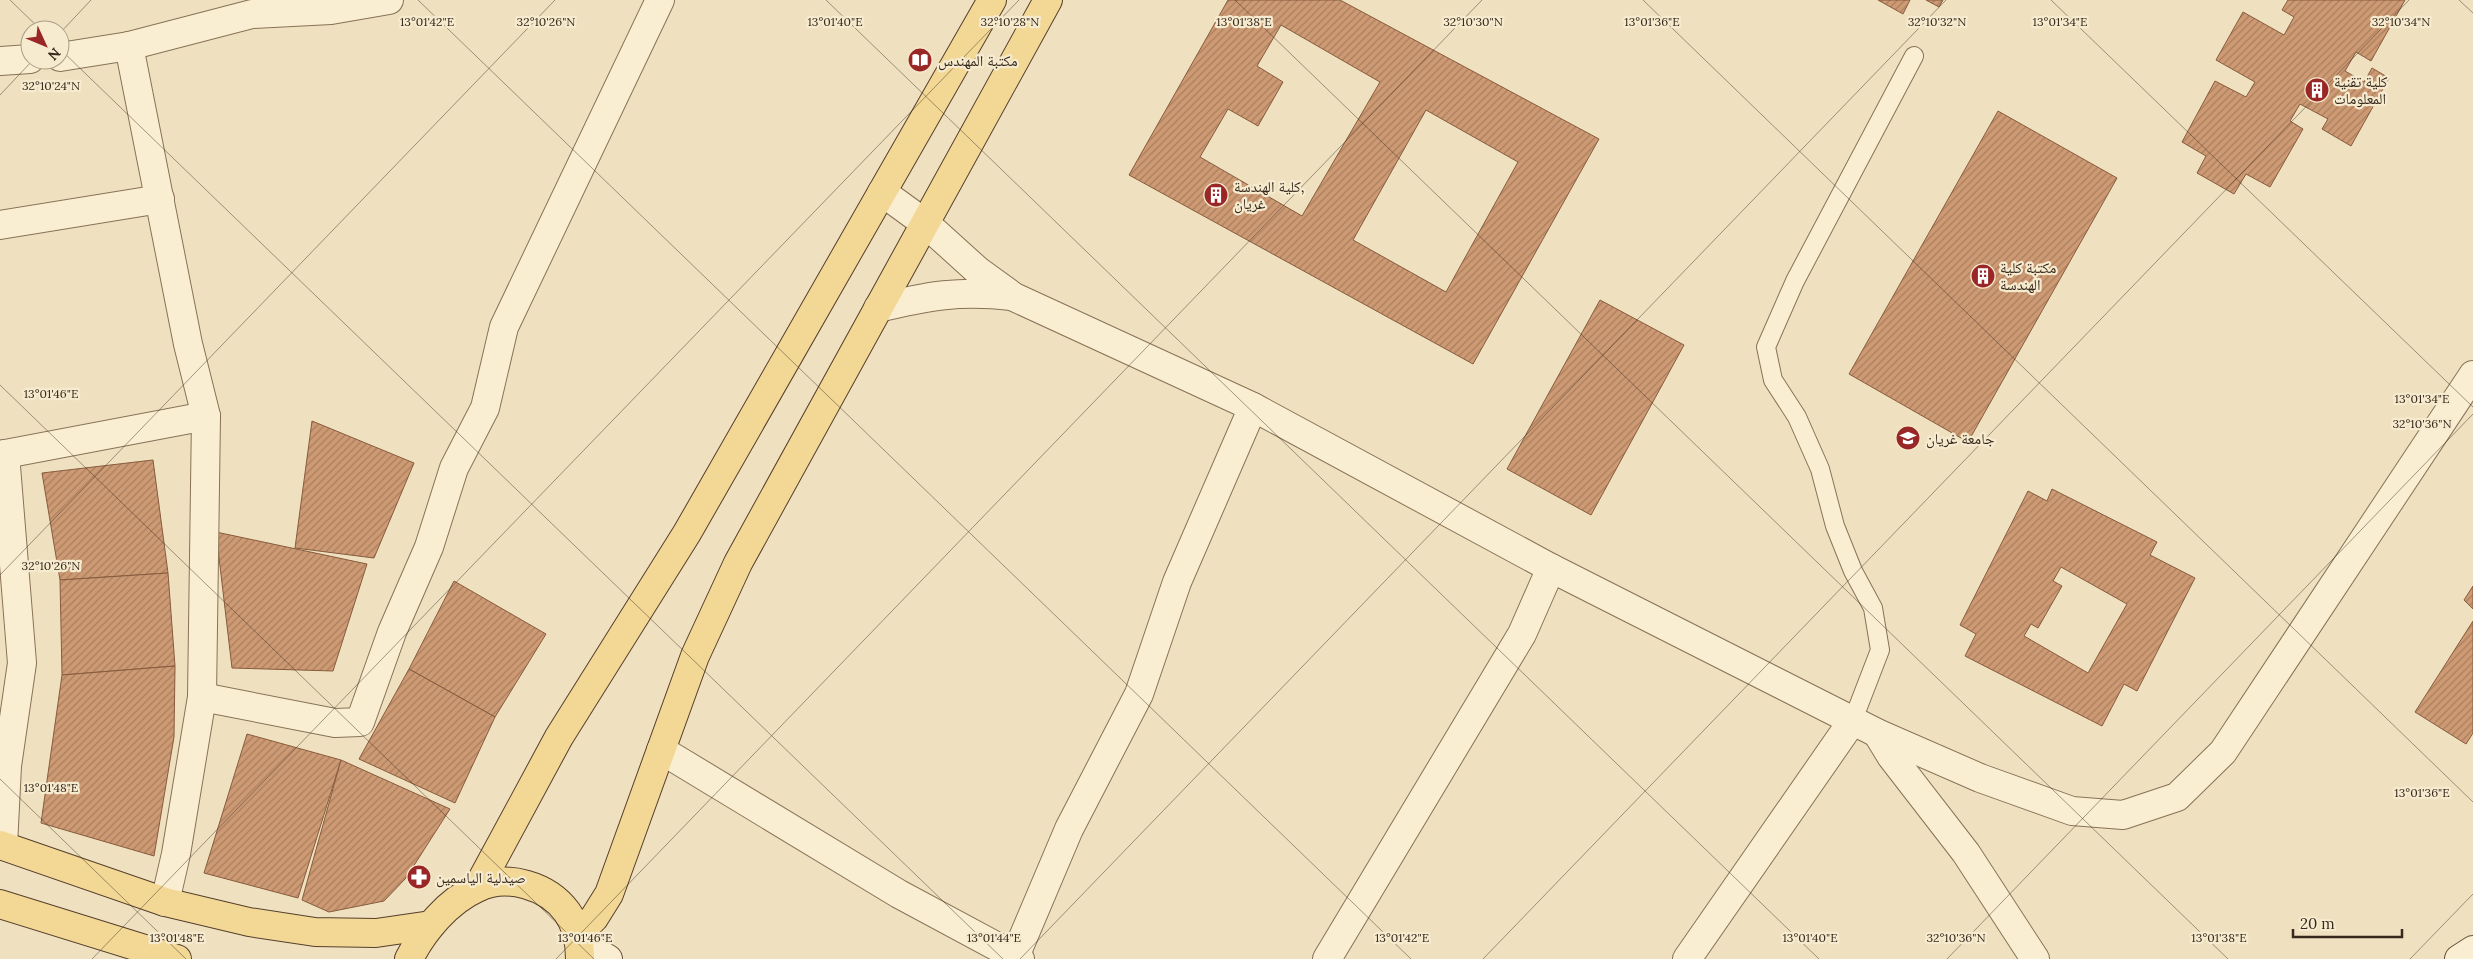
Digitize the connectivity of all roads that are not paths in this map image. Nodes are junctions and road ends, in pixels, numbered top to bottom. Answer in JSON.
{"nodes":[{"id":1,"x":388,"y":0,"type":"edge"},
{"id":2,"x":660,"y":0,"type":"edge"},
{"id":3,"x":992,"y":0,"type":"edge"},
{"id":4,"x":1048,"y":0,"type":"edge"},
{"id":5,"x":251,"y":7,"type":"edge"},
{"id":6,"x":129,"y":46,"type":"junction"},
{"id":7,"x":70,"y":55,"type":"edge"},
{"id":8,"x":1914,"y":56,"type":"dead end"},
{"id":9,"x":20,"y":60,"type":"edge"},
{"id":10,"x":0,"y":61,"type":"edge"},
{"id":11,"x":882,"y":192,"type":"junction"},
{"id":12,"x":160,"y":199,"type":"junction"},
{"id":13,"x":926,"y":224,"type":"junction"},
{"id":14,"x":0,"y":225,"type":"edge"},
{"id":15,"x":1014,"y":297,"type":"junction"},
{"id":16,"x":878,"y":308,"type":"junction"},
{"id":17,"x":2473,"y":375,"type":"edge"},
{"id":18,"x":1253,"y":407,"type":"junction"},
{"id":19,"x":206,"y":416,"type":"junction"},
{"id":20,"x":2,"y":455,"type":"edge"},
{"id":21,"x":1551,"y":568,"type":"junction"},
{"id":22,"x":202,"y":697,"type":"junction"},
{"id":23,"x":1853,"y":720,"type":"junction"},
{"id":24,"x":1877,"y":732,"type":"junction"},
{"id":25,"x":661,"y":750,"type":"junction"},
{"id":26,"x":1,"y":846,"type":"edge"},
{"id":27,"x":478,"y":887,"type":"junction"},
{"id":28,"x":165,"y":902,"type":"junction"},
{"id":29,"x":0,"y":904,"type":"edge"},
{"id":30,"x":431,"y":925,"type":"junction"},
{"id":31,"x":579,"y":945,"type":"edge"},
{"id":32,"x":2473,"y":950,"type":"edge"},
{"id":33,"x":165,"y":957,"type":"edge"},
{"id":34,"x":1016,"y":958,"type":"edge"},
{"id":35,"x":409,"y":959,"type":"edge"},
{"id":36,"x":608,"y":959,"type":"edge"},
{"id":37,"x":1327,"y":959,"type":"edge"},
{"id":38,"x":1687,"y":959,"type":"edge"},
{"id":39,"x":2036,"y":959,"type":"edge"},
{"id":40,"x":2459,"y":959,"type":"edge"}],
"edges":[{"from":1,"to":5,"type":"street"},
{"from":2,"to":22,"type":"street"},
{"from":3,"to":11,"type":"main road"},
{"from":4,"to":13,"type":"main road"},
{"from":5,"to":6,"type":"street"},
{"from":6,"to":7,"type":"street"},
{"from":6,"to":12,"type":"street"},
{"from":8,"to":23,"type":"lane"},
{"from":9,"to":10,"type":"street"},
{"from":11,"to":13,"type":"street"},
{"from":11,"to":27,"type":"main road"},
{"from":12,"to":14,"type":"street"},
{"from":12,"to":19,"type":"street"},
{"from":13,"to":15,"type":"street"},
{"from":13,"to":16,"type":"main road"},
{"from":15,"to":16,"type":"street"},
{"from":15,"to":18,"type":"street"},
{"from":16,"to":25,"type":"main road"},
{"from":17,"to":24,"type":"street"},
{"from":18,"to":21,"type":"street"},
{"from":18,"to":34,"type":"street"},
{"from":19,"to":20,"type":"street"},
{"from":19,"to":22,"type":"street"},
{"from":20,"to":26,"type":"street"},
{"from":21,"to":23,"type":"street"},
{"from":21,"to":37,"type":"street"},
{"from":22,"to":28,"type":"street"},
{"from":23,"to":24,"type":"street"},
{"from":23,"to":38,"type":"street"},
{"from":24,"to":39,"type":"street"},
{"from":25,"to":31,"type":"main road"},
{"from":25,"to":34,"type":"street"},
{"from":26,"to":28,"type":"main road"},
{"from":27,"to":30,"type":"main road"},
{"from":27,"to":31,"type":"main road"},
{"from":28,"to":30,"type":"main road"},
{"from":29,"to":33,"type":"main road"},
{"from":30,"to":35,"type":"main road"},
{"from":31,"to":36,"type":"street"},
{"from":32,"to":40,"type":"street"}]}
